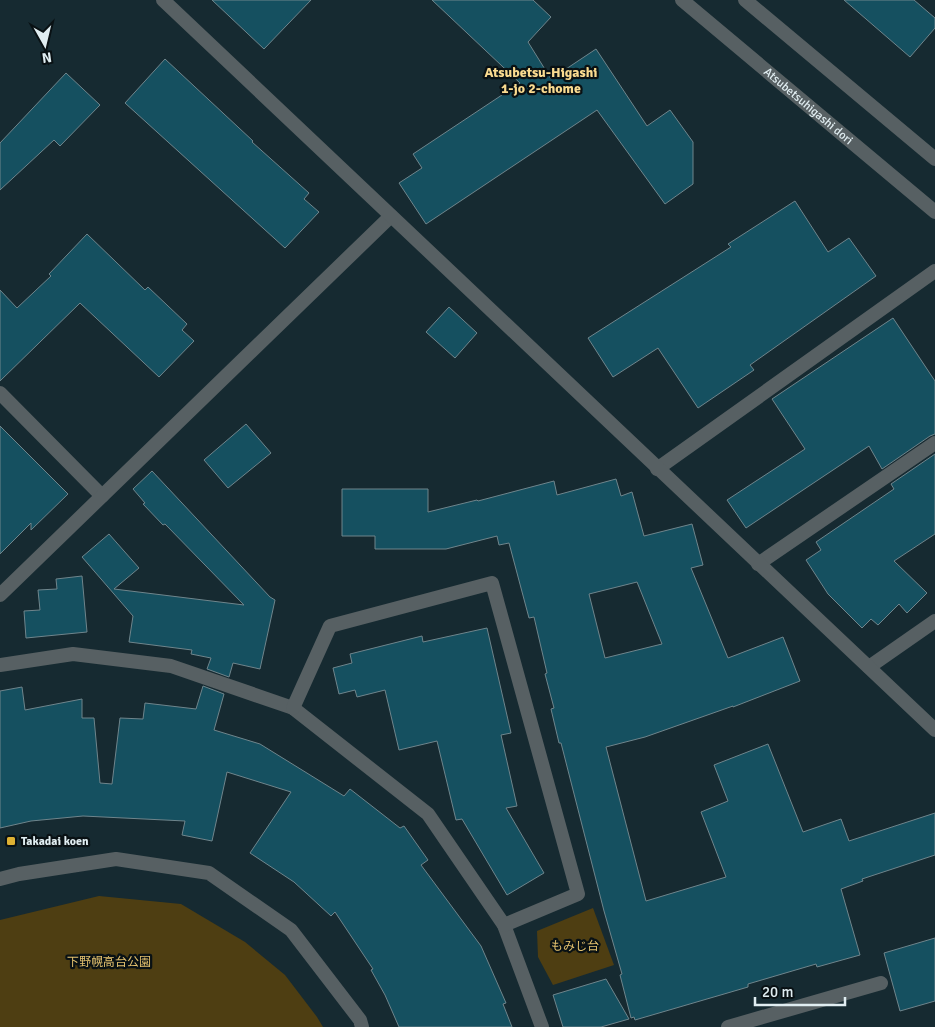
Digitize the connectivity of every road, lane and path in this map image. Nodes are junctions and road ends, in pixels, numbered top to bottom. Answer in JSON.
{"nodes":[{"id":1,"x":162,"y":0,"type":"edge"},
{"id":2,"x":682,"y":0,"type":"edge"},
{"id":3,"x":745,"y":0,"type":"edge"},
{"id":4,"x":935,"y":159,"type":"edge"},
{"id":5,"x":935,"y":212,"type":"edge"},
{"id":6,"x":391,"y":216,"type":"junction"},
{"id":7,"x":935,"y":271,"type":"edge"},
{"id":8,"x":0,"y":394,"type":"edge"},
{"id":9,"x":935,"y":443,"type":"edge"},
{"id":10,"x":657,"y":469,"type":"junction"},
{"id":11,"x":102,"y":496,"type":"junction"},
{"id":12,"x":758,"y":564,"type":"junction"},
{"id":13,"x":0,"y":595,"type":"edge"},
{"id":14,"x":935,"y":622,"type":"edge"},
{"id":15,"x":0,"y":665,"type":"edge"},
{"id":16,"x":869,"y":667,"type":"junction"},
{"id":17,"x":294,"y":708,"type":"junction"},
{"id":18,"x":935,"y":730,"type":"edge"},
{"id":19,"x":0,"y":879,"type":"edge"},
{"id":20,"x":504,"y":925,"type":"junction"},
{"id":21,"x":881,"y":983,"type":"dead end"},
{"id":22,"x":751,"y":1023,"type":"edge"},
{"id":23,"x":362,"y":1027,"type":"edge"},
{"id":24,"x":542,"y":1027,"type":"edge"},
{"id":25,"x":728,"y":1027,"type":"edge"}],
"edges":[{"from":1,"to":6,"type":"street"},
{"from":2,"to":5,"type":"street","name":"Atsubetsuhigashi dori"},
{"from":3,"to":4,"type":"street"},
{"from":6,"to":10,"type":"street"},
{"from":6,"to":11,"type":"street"},
{"from":7,"to":10,"type":"street"},
{"from":8,"to":11,"type":"street"},
{"from":9,"to":12,"type":"street"},
{"from":10,"to":12,"type":"street"},
{"from":11,"to":13,"type":"street"},
{"from":12,"to":16,"type":"street"},
{"from":14,"to":16,"type":"street"},
{"from":15,"to":17,"type":"street"},
{"from":16,"to":18,"type":"street"},
{"from":17,"to":20,"type":"street"},
{"from":17,"to":20,"type":"street"},
{"from":19,"to":23,"type":"street"},
{"from":20,"to":24,"type":"street"},
{"from":21,"to":22,"type":"street"},
{"from":22,"to":25,"type":"street"}]}
